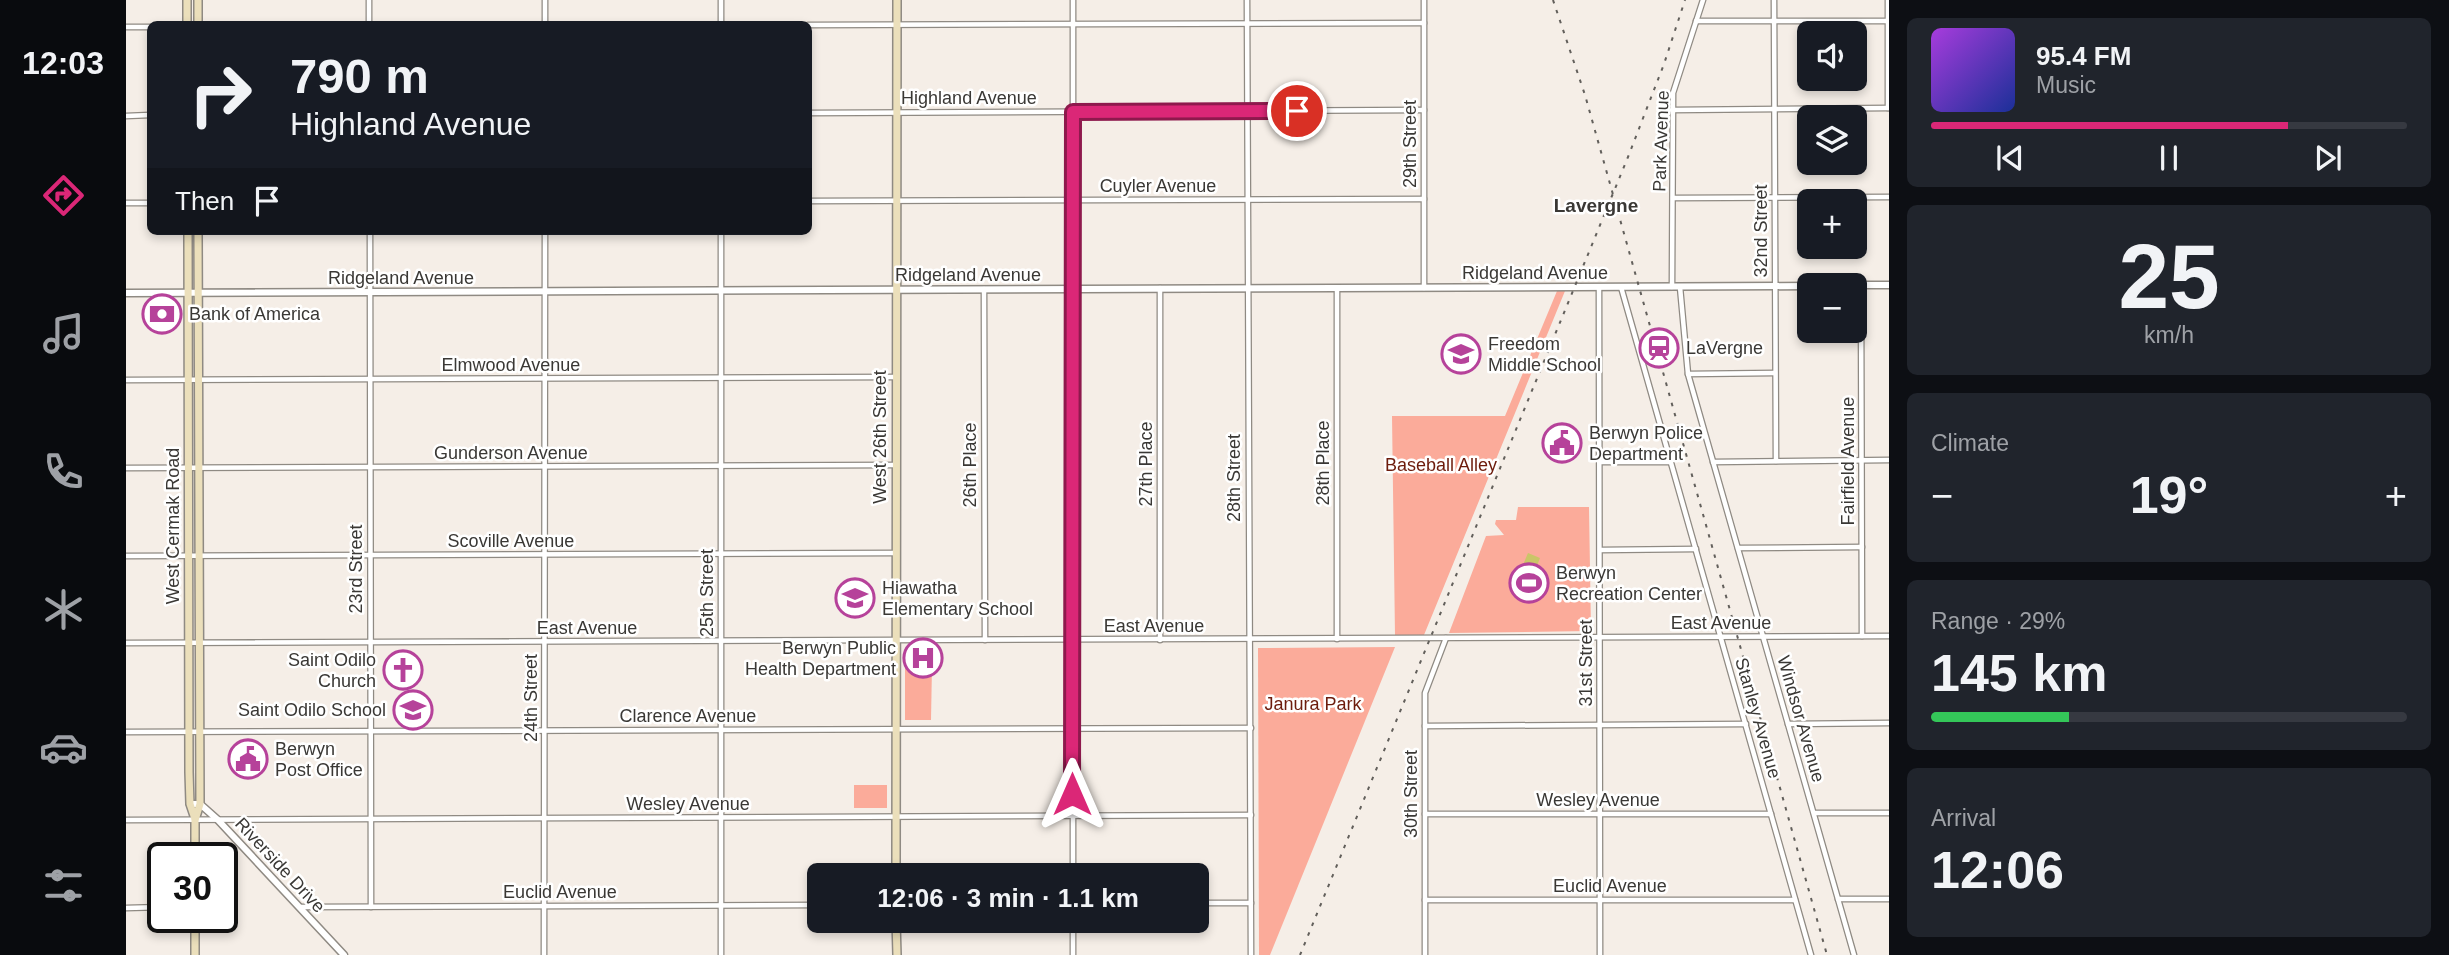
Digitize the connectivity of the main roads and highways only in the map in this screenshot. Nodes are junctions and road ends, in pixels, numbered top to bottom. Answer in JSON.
{"nodes":[{"id":1,"x":187,"y":0,"type":"edge"},
{"id":2,"x":198,"y":0,"type":"edge"},
{"id":3,"x":897,"y":0,"type":"edge"},
{"id":4,"x":187,"y":21,"type":"edge"},
{"id":5,"x":198,"y":21,"type":"edge"},
{"id":6,"x":188,"y":235,"type":"edge"},
{"id":7,"x":198,"y":235,"type":"edge"},
{"id":8,"x":195,"y":820,"type":"junction"},
{"id":9,"x":195,"y":842,"type":"edge"},
{"id":10,"x":896,"y":863,"type":"edge"},
{"id":11,"x":195,"y":933,"type":"edge"},
{"id":12,"x":897,"y":933,"type":"edge"},
{"id":13,"x":195,"y":955,"type":"edge"},
{"id":14,"x":897,"y":955,"type":"edge"}],
"edges":[{"from":1,"to":4,"type":"main road"},
{"from":2,"to":5,"type":"main road"},
{"from":3,"to":10,"type":"main road","name":"West 26th Street"},
{"from":6,"to":8,"type":"main road","name":"West Cermak Road"},
{"from":7,"to":8,"type":"main road","name":"West Cermak Road"},
{"from":8,"to":9,"type":"main road","name":"West Cermak Road"},
{"from":11,"to":13,"type":"main road"},
{"from":12,"to":14,"type":"main road"}]}
